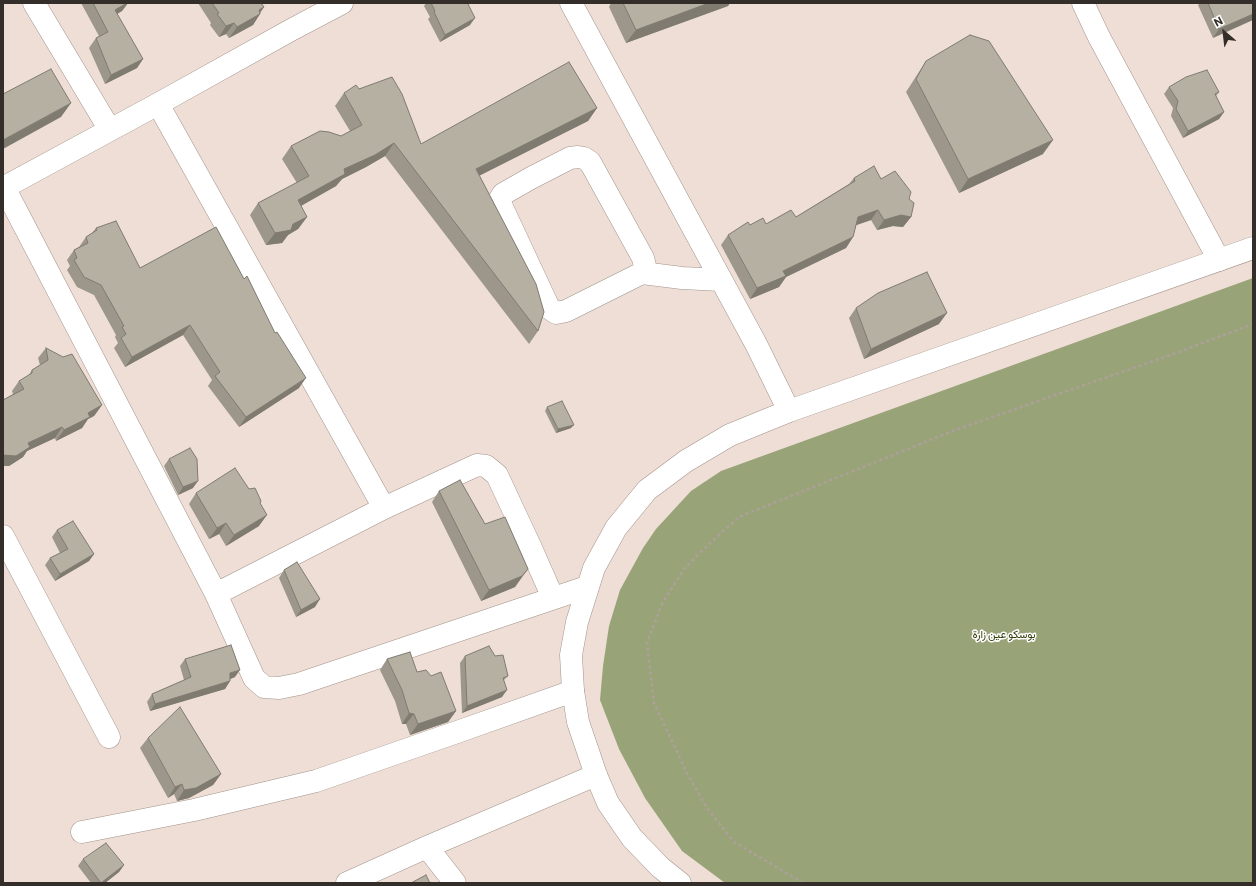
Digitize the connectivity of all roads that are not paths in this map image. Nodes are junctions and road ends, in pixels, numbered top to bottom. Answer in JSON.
{"nodes":[{"id":1,"x":34,"y":3,"type":"edge"},
{"id":2,"x":342,"y":3,"type":"edge"},
{"id":3,"x":571,"y":3,"type":"edge"},
{"id":4,"x":1083,"y":3,"type":"edge"},
{"id":5,"x":158,"y":104,"type":"junction"},
{"id":6,"x":110,"y":130,"type":"junction"},
{"id":7,"x":3,"y":187,"type":"edge"},
{"id":8,"x":1253,"y":248,"type":"edge"},
{"id":9,"x":1219,"y":260,"type":"junction"},
{"id":10,"x":642,"y":273,"type":"junction"},
{"id":11,"x":721,"y":280,"type":"junction"},
{"id":12,"x":789,"y":411,"type":"junction"},
{"id":13,"x":384,"y":508,"type":"junction"},
{"id":14,"x":3,"y":536,"type":"edge"},
{"id":15,"x":587,"y":587,"type":"junction"},
{"id":16,"x":216,"y":594,"type":"junction"},
{"id":17,"x":553,"y":598,"type":"junction"},
{"id":18,"x":573,"y":690,"type":"junction"},
{"id":19,"x":109,"y":737,"type":"dead end"},
{"id":20,"x":596,"y":775,"type":"junction"},
{"id":21,"x":82,"y":832,"type":"dead end"},
{"id":22,"x":427,"y":847,"type":"junction"},
{"id":23,"x":347,"y":883,"type":"edge"},
{"id":24,"x":455,"y":883,"type":"edge"},
{"id":25,"x":680,"y":883,"type":"edge"}],
"edges":[{"from":1,"to":6,"type":"street"},
{"from":2,"to":5,"type":"street"},
{"from":3,"to":11,"type":"street"},
{"from":4,"to":9,"type":"street"},
{"from":5,"to":6,"type":"street"},
{"from":5,"to":13,"type":"street"},
{"from":6,"to":7,"type":"street"},
{"from":7,"to":16,"type":"street"},
{"from":8,"to":9,"type":"street"},
{"from":9,"to":12,"type":"street"},
{"from":10,"to":10,"type":"street"},
{"from":10,"to":11,"type":"street"},
{"from":11,"to":12,"type":"street"},
{"from":12,"to":15,"type":"street"},
{"from":13,"to":16,"type":"street"},
{"from":13,"to":17,"type":"street"},
{"from":14,"to":19,"type":"street"},
{"from":15,"to":17,"type":"street"},
{"from":15,"to":18,"type":"street"},
{"from":16,"to":17,"type":"street"},
{"from":18,"to":20,"type":"street"},
{"from":18,"to":21,"type":"street"},
{"from":20,"to":22,"type":"street"},
{"from":20,"to":25,"type":"street"},
{"from":22,"to":23,"type":"street"},
{"from":22,"to":24,"type":"street"}]}
